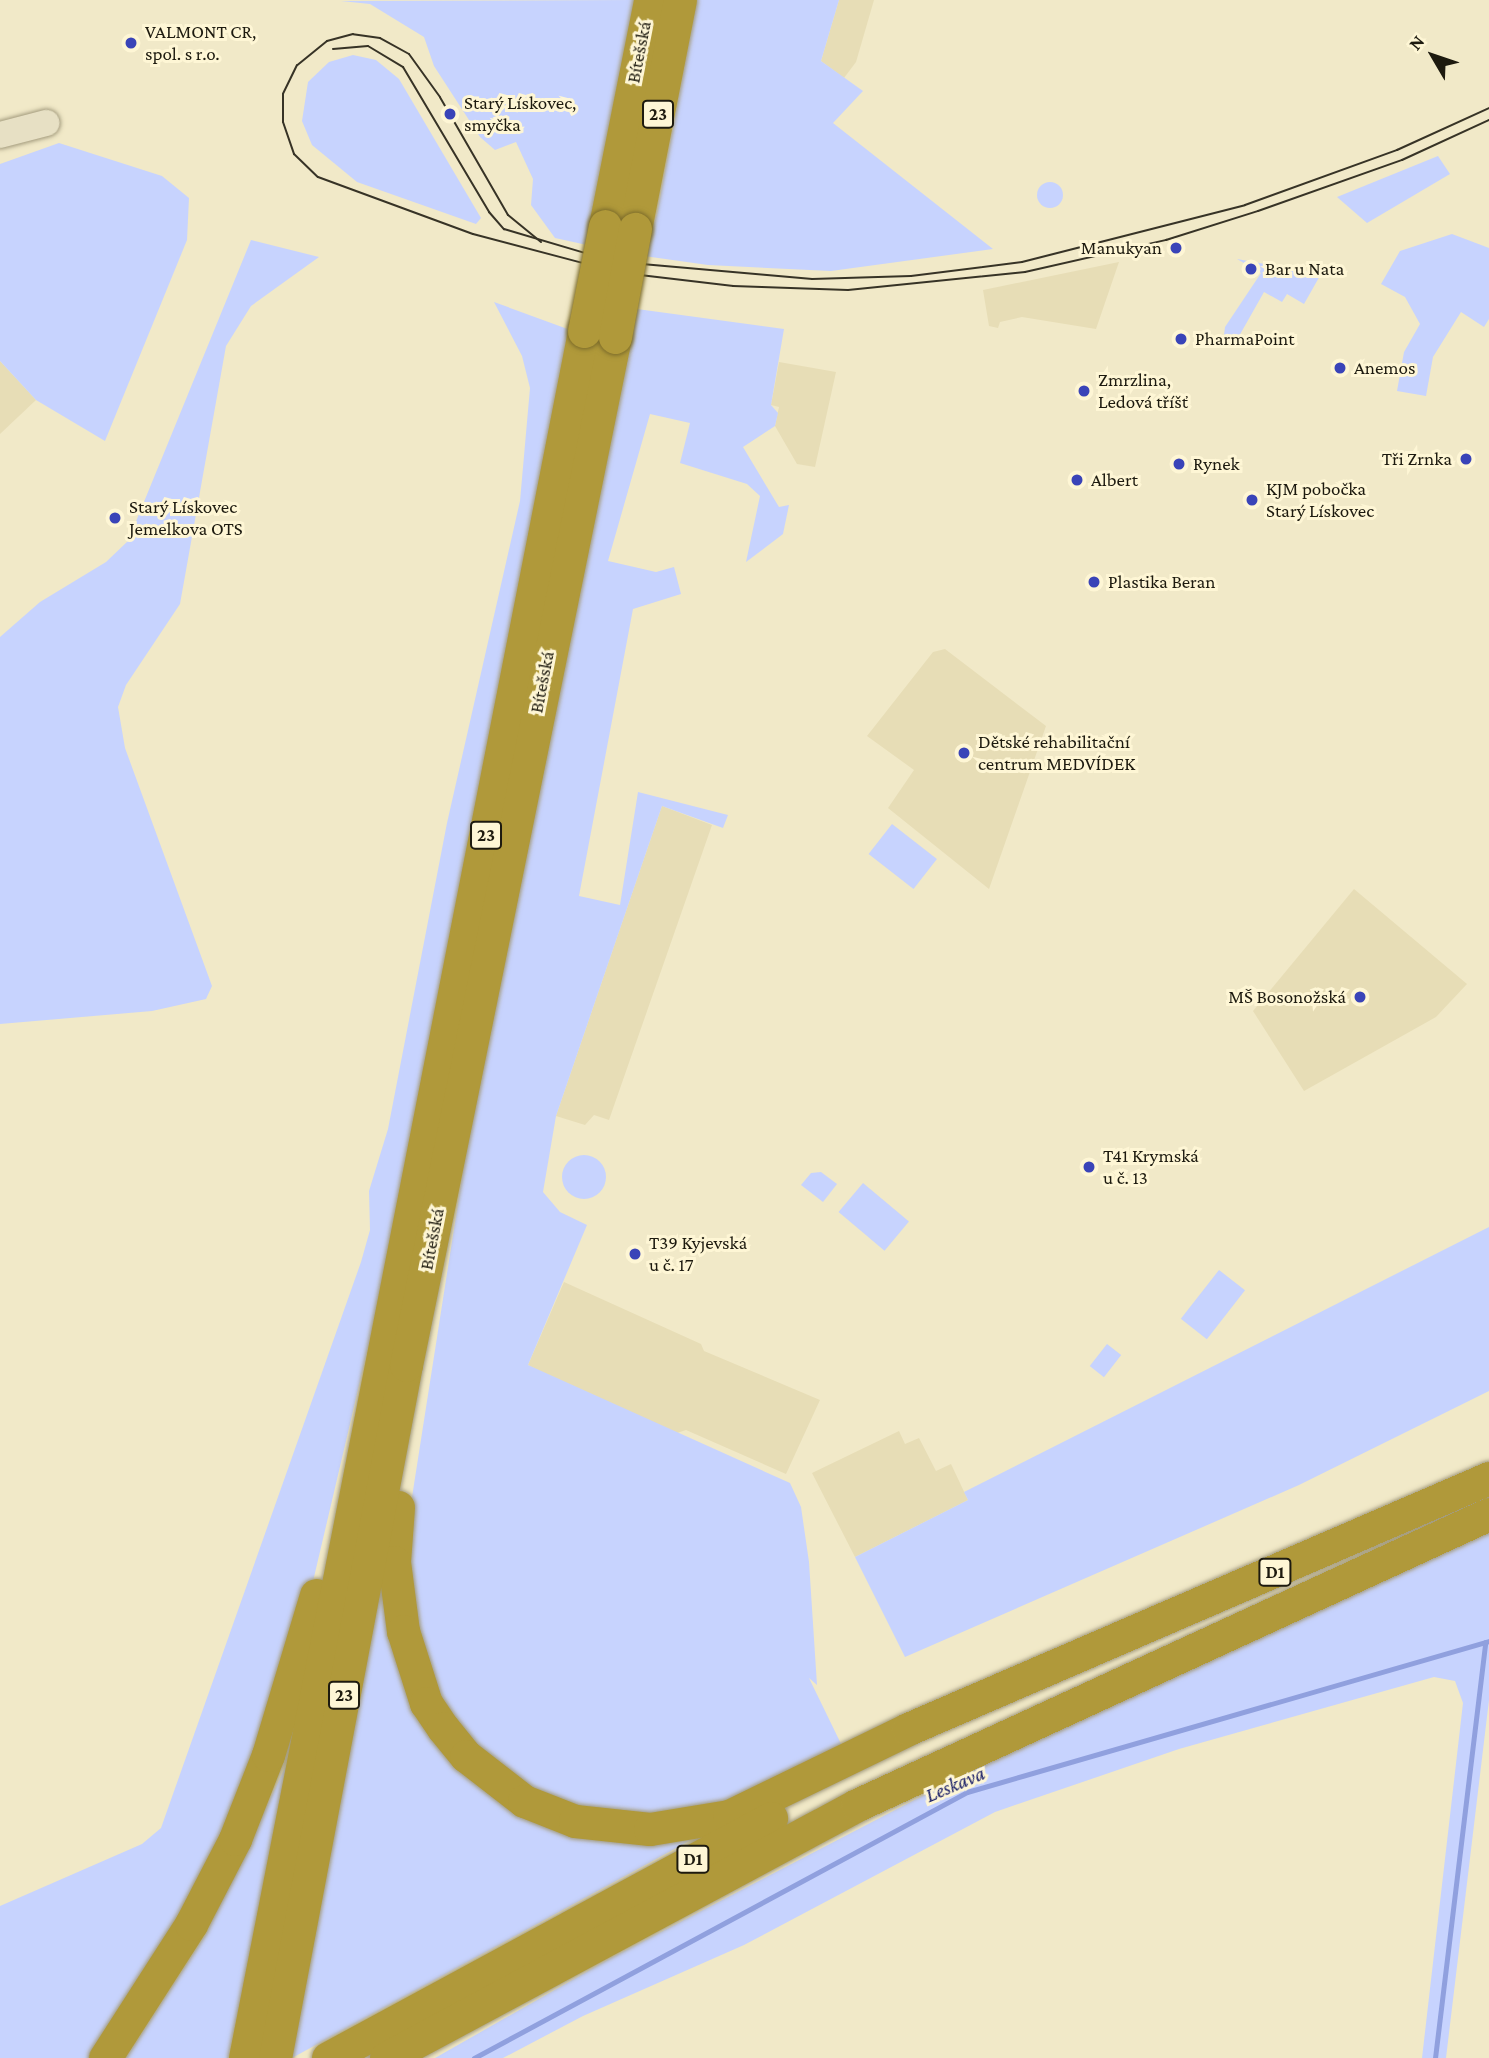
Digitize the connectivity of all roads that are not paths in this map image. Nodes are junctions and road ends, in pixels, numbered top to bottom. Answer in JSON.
{"nodes":[{"id":1,"x":650,"y":0,"type":"edge"},
{"id":2,"x":680,"y":0,"type":"edge"},
{"id":3,"x":46,"y":123,"type":"dead end"},
{"id":4,"x":0,"y":135,"type":"edge"},
{"id":5,"x":620,"y":227,"type":"junction"},
{"id":6,"x":397,"y":1353,"type":"junction"},
{"id":7,"x":1489,"y":1478,"type":"edge"},
{"id":8,"x":1489,"y":1514,"type":"edge"},
{"id":9,"x":1061,"y":1666,"type":"junction"},
{"id":10,"x":256,"y":2054,"type":"edge"},
{"id":11,"x":105,"y":2058,"type":"edge"},
{"id":12,"x":328,"y":2058,"type":"edge"},
{"id":13,"x":386,"y":2058,"type":"edge"}],
"edges":[{"from":1,"to":5,"type":"highway","name":"Bítešská","number":"23"},
{"from":2,"to":5,"type":"highway","name":"Bítešská","number":"23"},
{"from":3,"to":4,"type":"main road"},
{"from":5,"to":6,"type":"highway","name":"Bítešská","number":"23","bridge":true},
{"from":6,"to":9,"type":"highway"},
{"from":6,"to":10,"type":"highway","number":"23"},
{"from":6,"to":10,"type":"highway","number":"23"},
{"from":6,"to":11,"type":"highway"},
{"from":7,"to":9,"type":"highway","number":"D1"},
{"from":8,"to":13,"type":"highway","number":"D1"},
{"from":9,"to":12,"type":"highway","number":"D1"}]}
